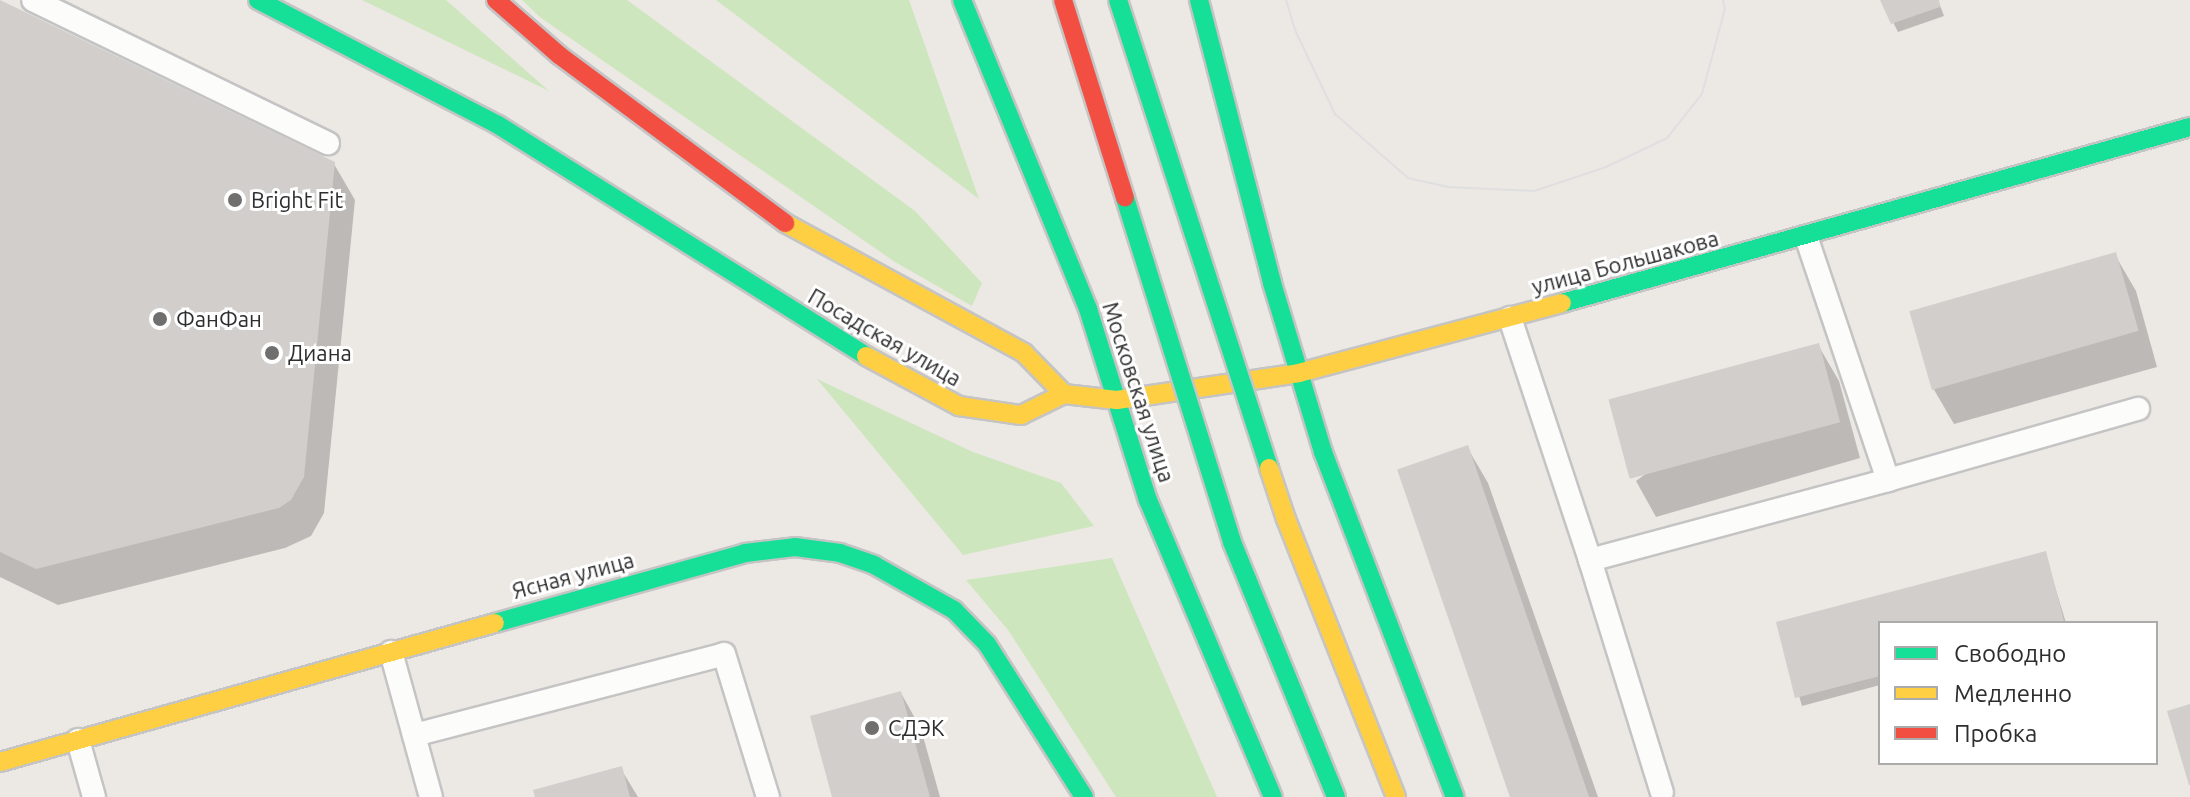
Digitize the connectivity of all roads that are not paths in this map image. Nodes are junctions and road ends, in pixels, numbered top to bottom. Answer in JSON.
{"nodes":[{"id":1,"x":33,"y":0,"type":"edge"},
{"id":2,"x":258,"y":0,"type":"edge"},
{"id":3,"x":496,"y":0,"type":"edge"},
{"id":4,"x":962,"y":0,"type":"edge"},
{"id":5,"x":1063,"y":0,"type":"edge"},
{"id":6,"x":1118,"y":0,"type":"edge"},
{"id":7,"x":1199,"y":0,"type":"edge"},
{"id":8,"x":2190,"y":127,"type":"edge"},
{"id":9,"x":328,"y":143,"type":"dead end"},
{"id":10,"x":1806,"y":237,"type":"junction"},
{"id":11,"x":1510,"y":318,"type":"junction"},
{"id":12,"x":1299,"y":373,"type":"junction"},
{"id":13,"x":1064,"y":394,"type":"junction"},
{"id":14,"x":1117,"y":400,"type":"junction"},
{"id":15,"x":2138,"y":409,"type":"dead end"},
{"id":16,"x":1888,"y":480,"type":"junction"},
{"id":17,"x":1590,"y":560,"type":"junction"},
{"id":18,"x":391,"y":652,"type":"junction"},
{"id":19,"x":1244,"y":730,"type":"junction"},
{"id":20,"x":414,"y":735,"type":"junction"},
{"id":21,"x":78,"y":740,"type":"junction"},
{"id":22,"x":0,"y":762,"type":"edge"},
{"id":23,"x":1073,"y":777,"type":"junction"},
{"id":24,"x":1662,"y":792,"type":"dead end"},
{"id":25,"x":94,"y":797,"type":"edge"},
{"id":26,"x":431,"y":797,"type":"edge"},
{"id":27,"x":768,"y":797,"type":"edge"},
{"id":28,"x":1084,"y":797,"type":"edge"},
{"id":29,"x":1091,"y":797,"type":"edge"},
{"id":30,"x":1255,"y":797,"type":"edge"},
{"id":31,"x":1273,"y":797,"type":"edge"},
{"id":32,"x":1336,"y":797,"type":"edge"},
{"id":33,"x":1396,"y":797,"type":"edge"},
{"id":34,"x":1455,"y":797,"type":"edge"}],
"edges":[{"from":1,"to":9,"type":"lane"},
{"from":2,"to":13,"type":"street","name":"Посадская улица"},
{"from":3,"to":13,"type":"street"},
{"from":4,"to":14,"type":"street","name":"Московская улица"},
{"from":5,"to":32,"type":"street","name":"Московская улица","bridge":true},
{"from":6,"to":33,"type":"street","bridge":true},
{"from":7,"to":12,"type":"street"},
{"from":8,"to":10,"type":"street","name":"улица Большакова"},
{"from":10,"to":11,"type":"street","name":"улица Большакова"},
{"from":10,"to":16,"type":"lane"},
{"from":11,"to":12,"type":"street","name":"улица Большакова"},
{"from":11,"to":17,"type":"lane"},
{"from":12,"to":14,"type":"street","name":"улица Большакова"},
{"from":12,"to":34,"type":"street"},
{"from":13,"to":14,"type":"street","name":"улица Большакова"},
{"from":14,"to":19,"type":"street","name":"Московская улица"},
{"from":15,"to":16,"type":"lane"},
{"from":16,"to":17,"type":"lane"},
{"from":17,"to":24,"type":"lane"},
{"from":18,"to":20,"type":"lane"},
{"from":18,"to":21,"type":"street","name":"Ясная улица"},
{"from":18,"to":23,"type":"street","name":"Ясная улица"},
{"from":19,"to":30,"type":"street"},
{"from":19,"to":31,"type":"street","name":"Московская улица"},
{"from":20,"to":26,"type":"lane"},
{"from":20,"to":27,"type":"lane"},
{"from":21,"to":22,"type":"street","name":"Ясная улица"},
{"from":21,"to":25,"type":"lane"},
{"from":23,"to":28,"type":"street"},
{"from":23,"to":29,"type":"street"}]}
